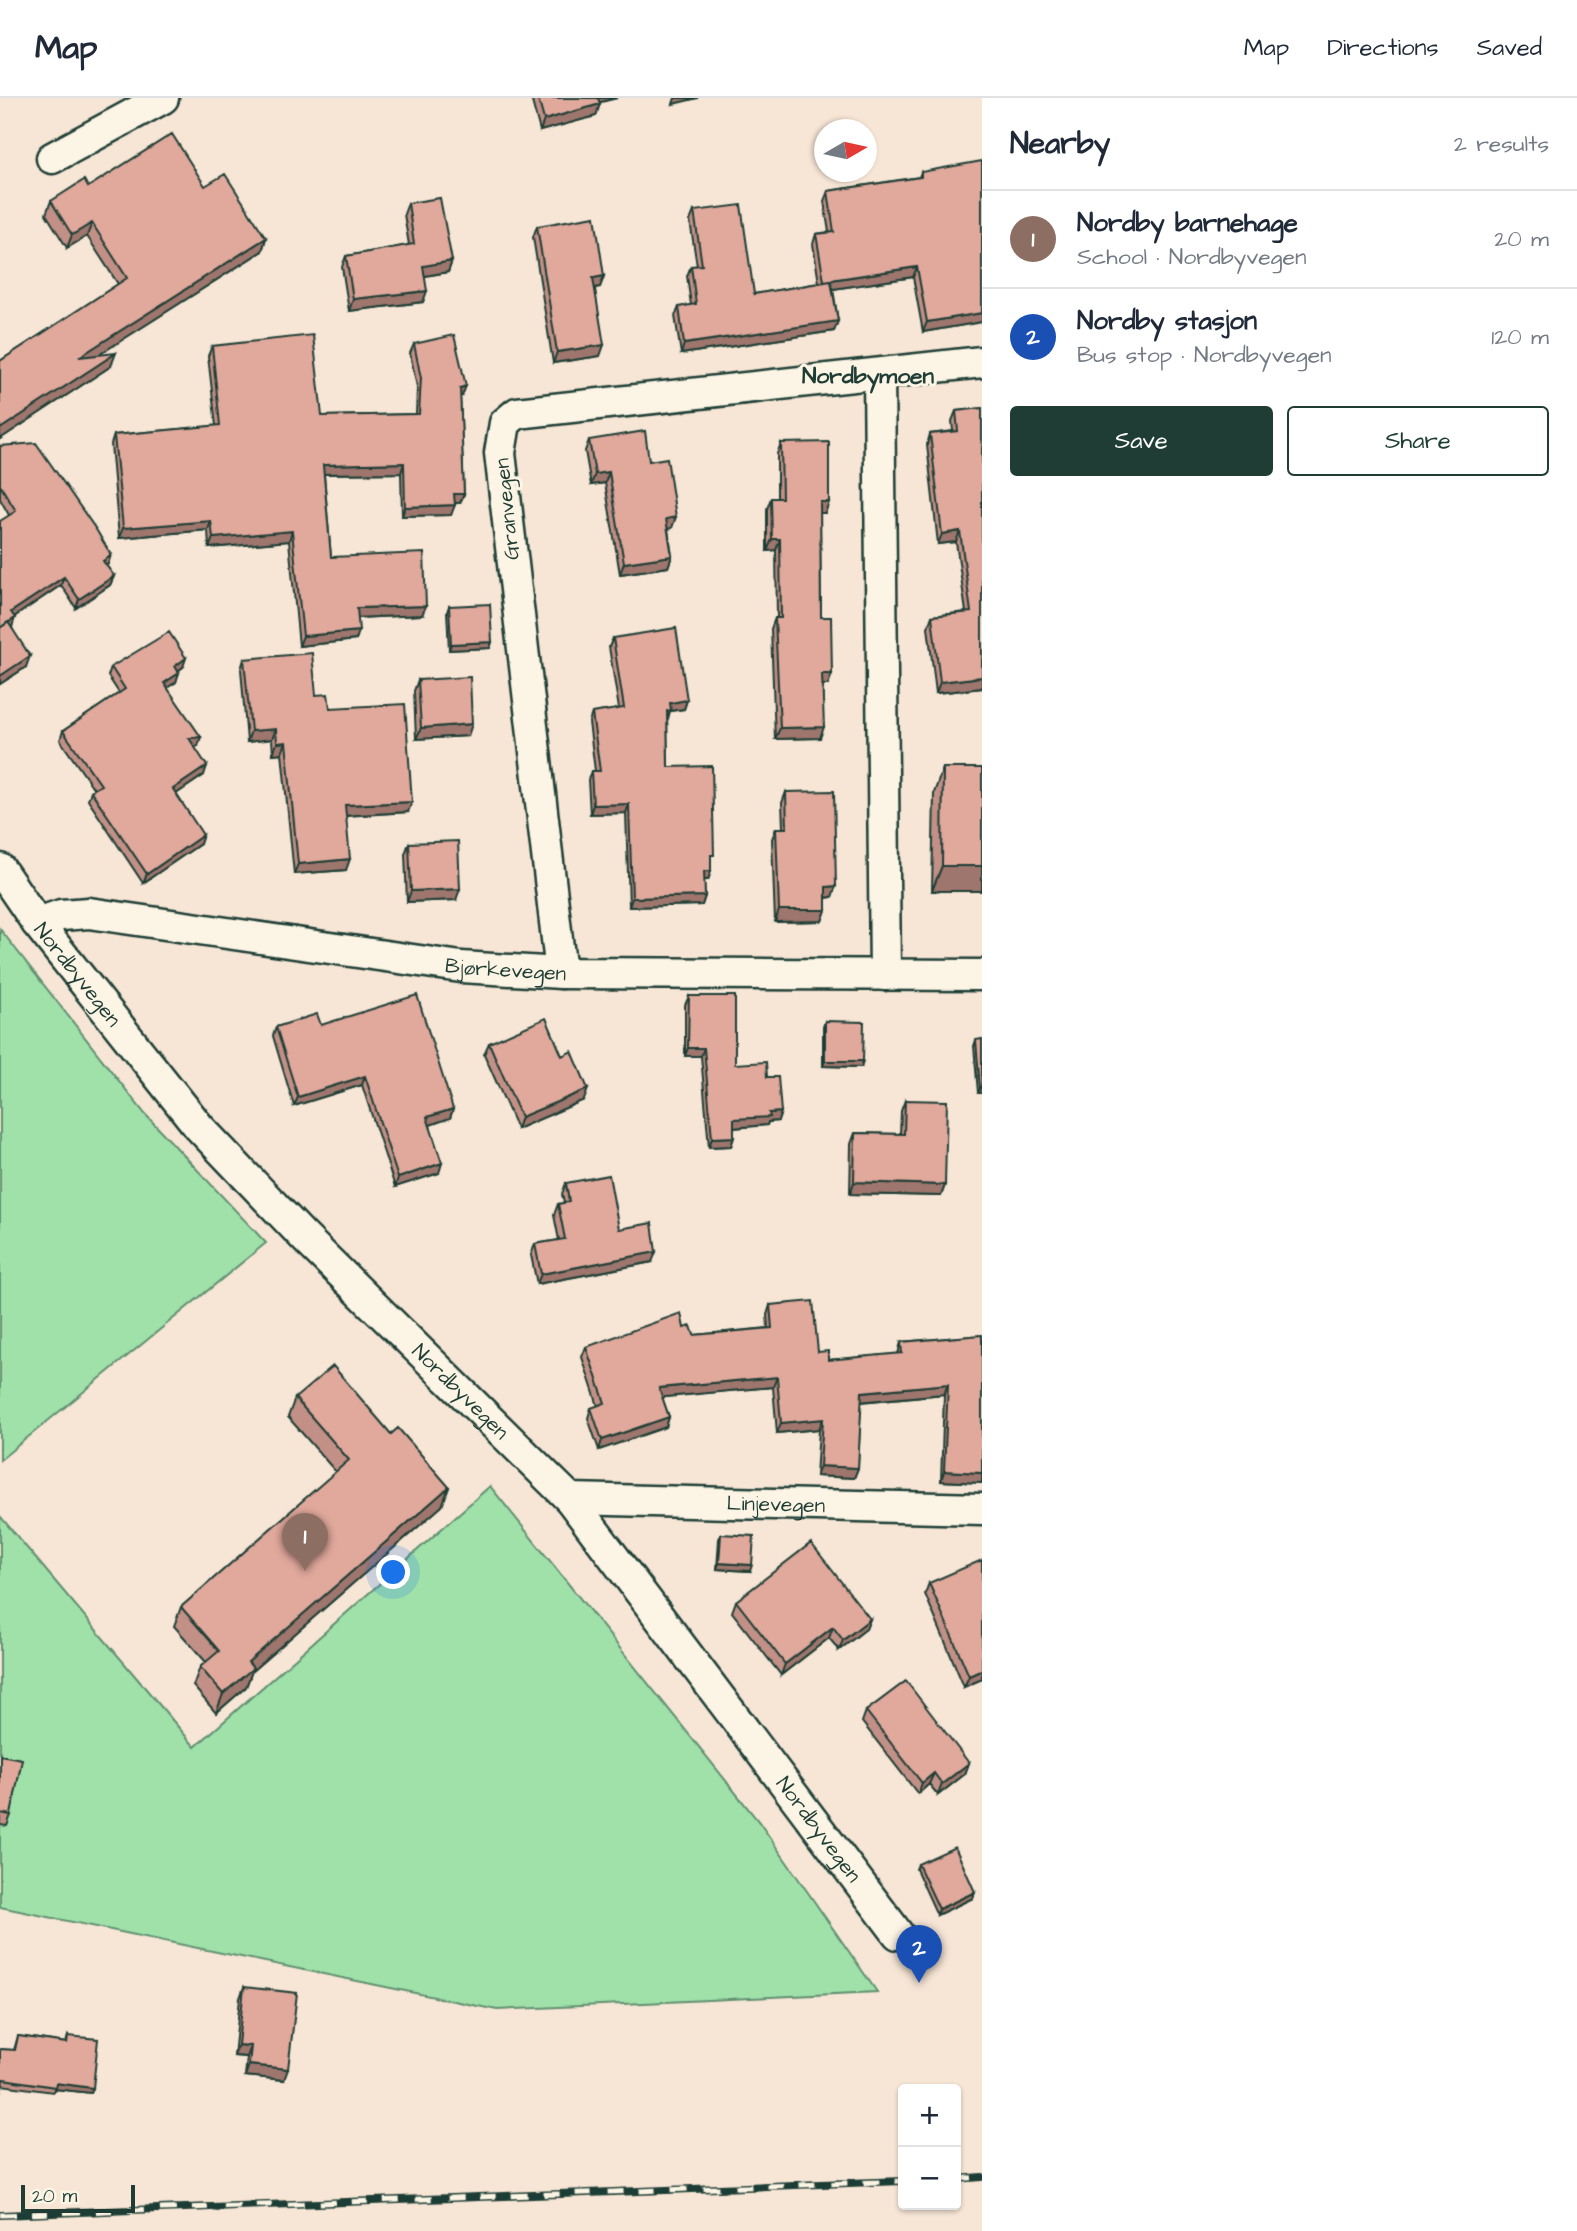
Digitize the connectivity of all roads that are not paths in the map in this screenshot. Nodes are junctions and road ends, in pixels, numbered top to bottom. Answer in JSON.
{"nodes":[{"id":1,"x":163,"y":98,"type":"edge"},
{"id":2,"x":52,"y":158,"type":"dead end"},
{"id":3,"x":982,"y":362,"type":"edge"},
{"id":4,"x":879,"y":374,"type":"junction"},
{"id":5,"x":0,"y":869,"type":"edge"},
{"id":6,"x":37,"y":923,"type":"junction"},
{"id":7,"x":561,"y":973,"type":"junction"},
{"id":8,"x":885,"y":975,"type":"junction"},
{"id":9,"x":982,"y":975,"type":"edge"},
{"id":10,"x":570,"y":1499,"type":"junction"},
{"id":11,"x":982,"y":1509,"type":"edge"},
{"id":12,"x":898,"y":1934,"type":"dead end"}],
"edges":[{"from":1,"to":2,"type":"street"},
{"from":3,"to":4,"type":"street","name":"Granvegen"},
{"from":4,"to":7,"type":"street","name":"Granvegen"},
{"from":4,"to":8,"type":"street"},
{"from":5,"to":6,"type":"street","name":"Nordbyvegen"},
{"from":6,"to":7,"type":"street","name":"Bjørkevegen"},
{"from":6,"to":10,"type":"street","name":"Nordbyvegen"},
{"from":7,"to":8,"type":"street","name":"Bjørkevegen"},
{"from":8,"to":9,"type":"street","name":"Bjørkevegen"},
{"from":10,"to":11,"type":"street","name":"Linjevegen"},
{"from":10,"to":12,"type":"street","name":"Nordbyvegen"}]}
